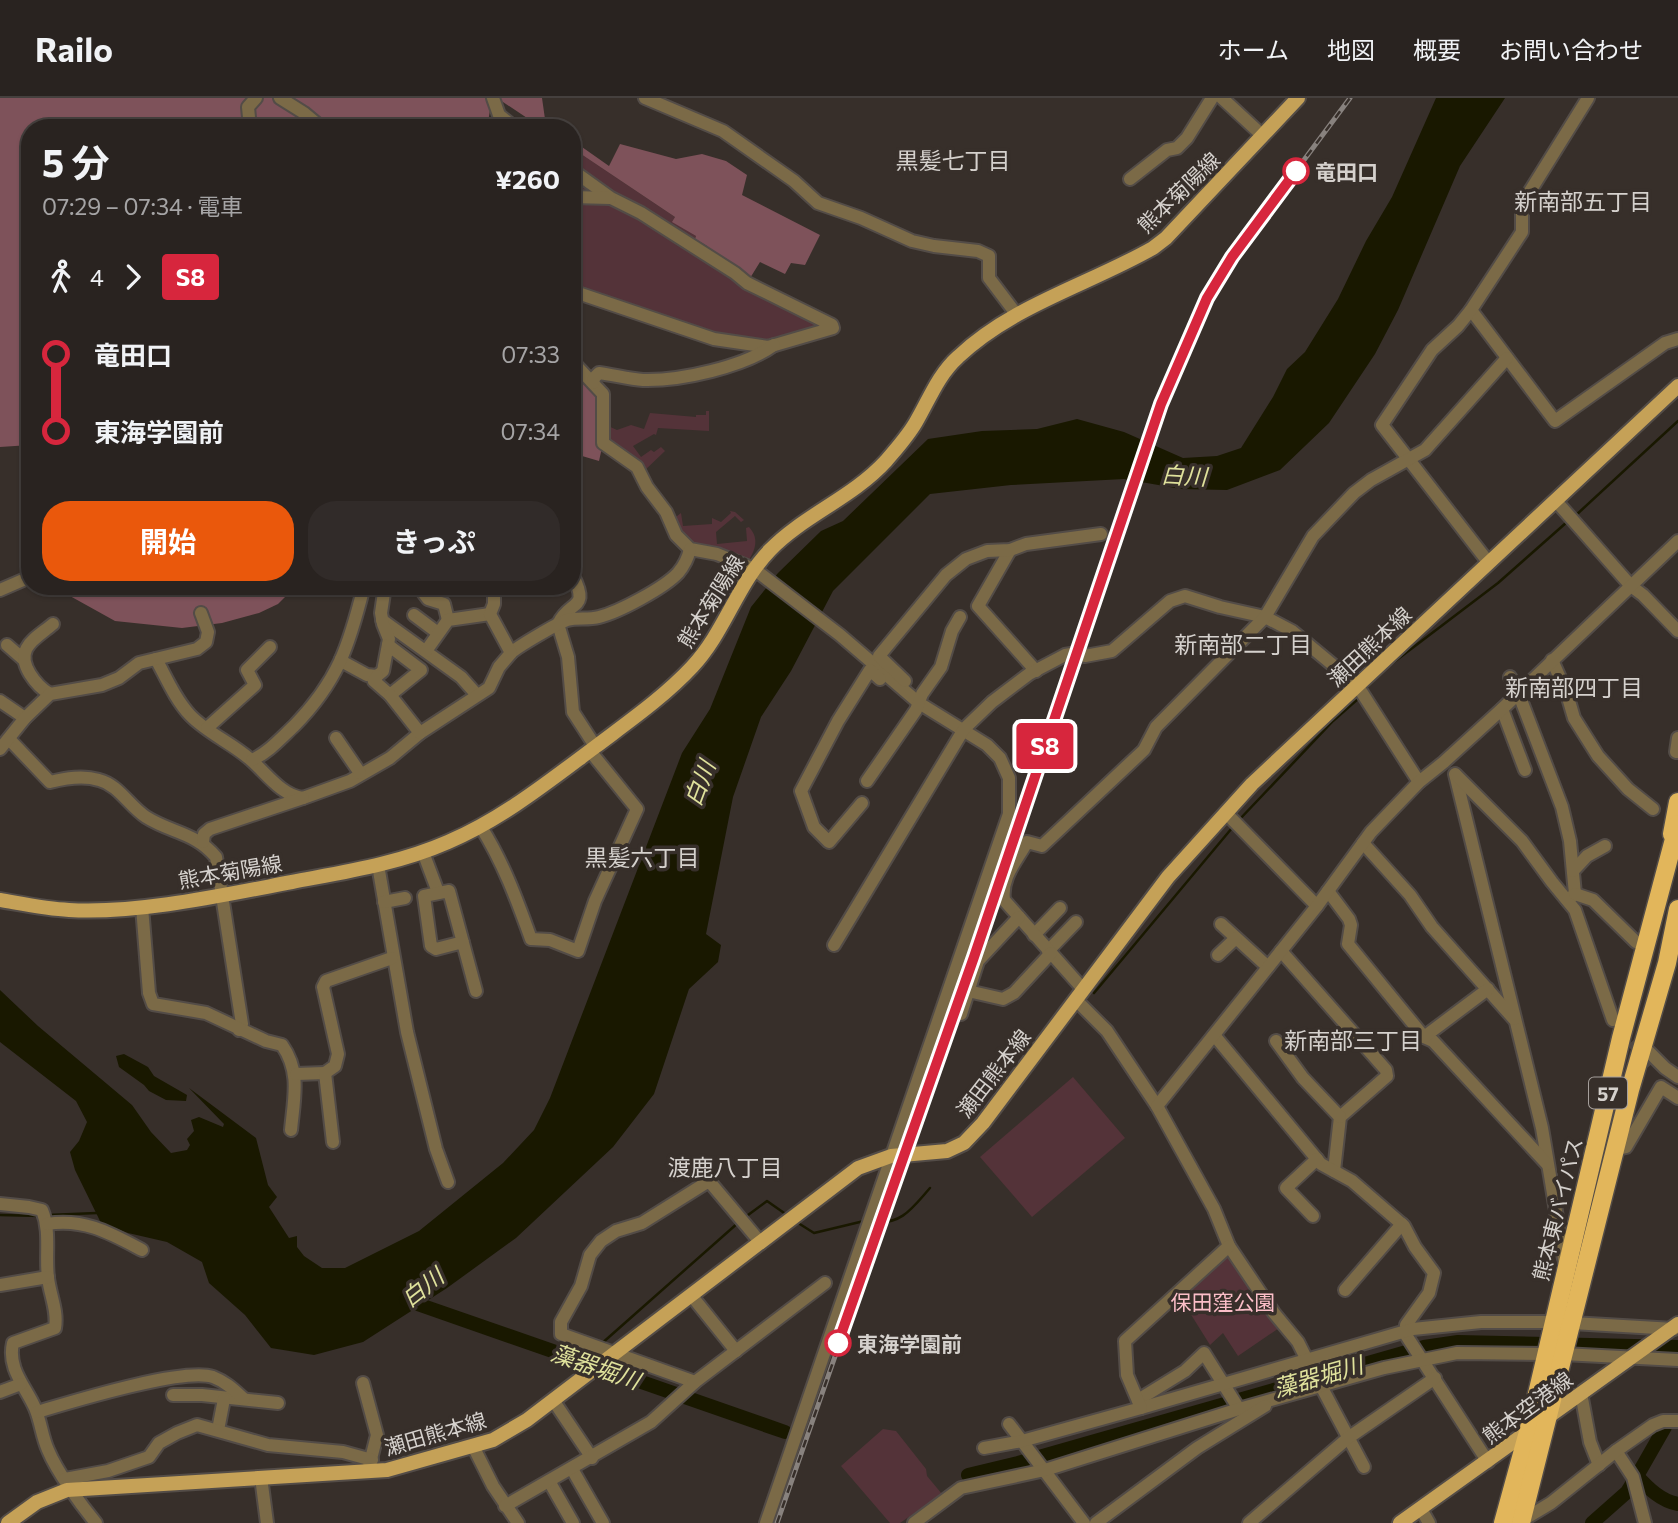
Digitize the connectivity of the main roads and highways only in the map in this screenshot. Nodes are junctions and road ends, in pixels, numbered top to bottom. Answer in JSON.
{"nodes":[{"id":1,"x":1298,"y":98,"type":"edge"},
{"id":2,"x":1678,"y":386,"type":"edge"},
{"id":3,"x":1678,"y":802,"type":"edge"},
{"id":4,"x":1678,"y":824,"type":"edge"},
{"id":5,"x":1665,"y":865,"type":"junction"},
{"id":6,"x":0,"y":900,"type":"edge"},
{"id":7,"x":1678,"y":909,"type":"edge"},
{"id":8,"x":1672,"y":968,"type":"edge"},
{"id":9,"x":1674,"y":1329,"type":"edge"},
{"id":10,"x":1554,"y":1354,"type":"junction"},
{"id":11,"x":1546,"y":1418,"type":"junction"},
{"id":12,"x":1528,"y":1432,"type":"junction"},
{"id":13,"x":1515,"y":1522,"type":"edge"},
{"id":14,"x":8,"y":1523,"type":"edge"},
{"id":15,"x":1400,"y":1523,"type":"edge"}],
"edges":[{"from":1,"to":6,"type":"main road","name":"熊本菊陽線"},
{"from":2,"to":14,"type":"main road","name":"瀬田熊本線"},
{"from":3,"to":5,"type":"highway"},
{"from":4,"to":5,"type":"highway","name":"熊本東バイパス","number":"57"},
{"from":5,"to":10,"type":"highway","name":"熊本東バイパス","number":"57"},
{"from":7,"to":8,"type":"highway","name":"熊本東バイパス","number":"57"},
{"from":8,"to":10,"type":"highway","name":"熊本東バイパス","number":"57"},
{"from":9,"to":11,"type":"main road","name":"熊本空港線"},
{"from":10,"to":11,"type":"highway","name":"熊本東バイパス","number":"57"},
{"from":10,"to":12,"type":"highway","name":"熊本東バイパス","number":"57"},
{"from":11,"to":12,"type":"main road","name":"熊本空港線"},
{"from":11,"to":13,"type":"highway","name":"熊本東バイパス","number":"57"},
{"from":12,"to":13,"type":"highway","name":"熊本東バイパス","number":"57"},
{"from":12,"to":15,"type":"main road","name":"熊本空港線"}]}
